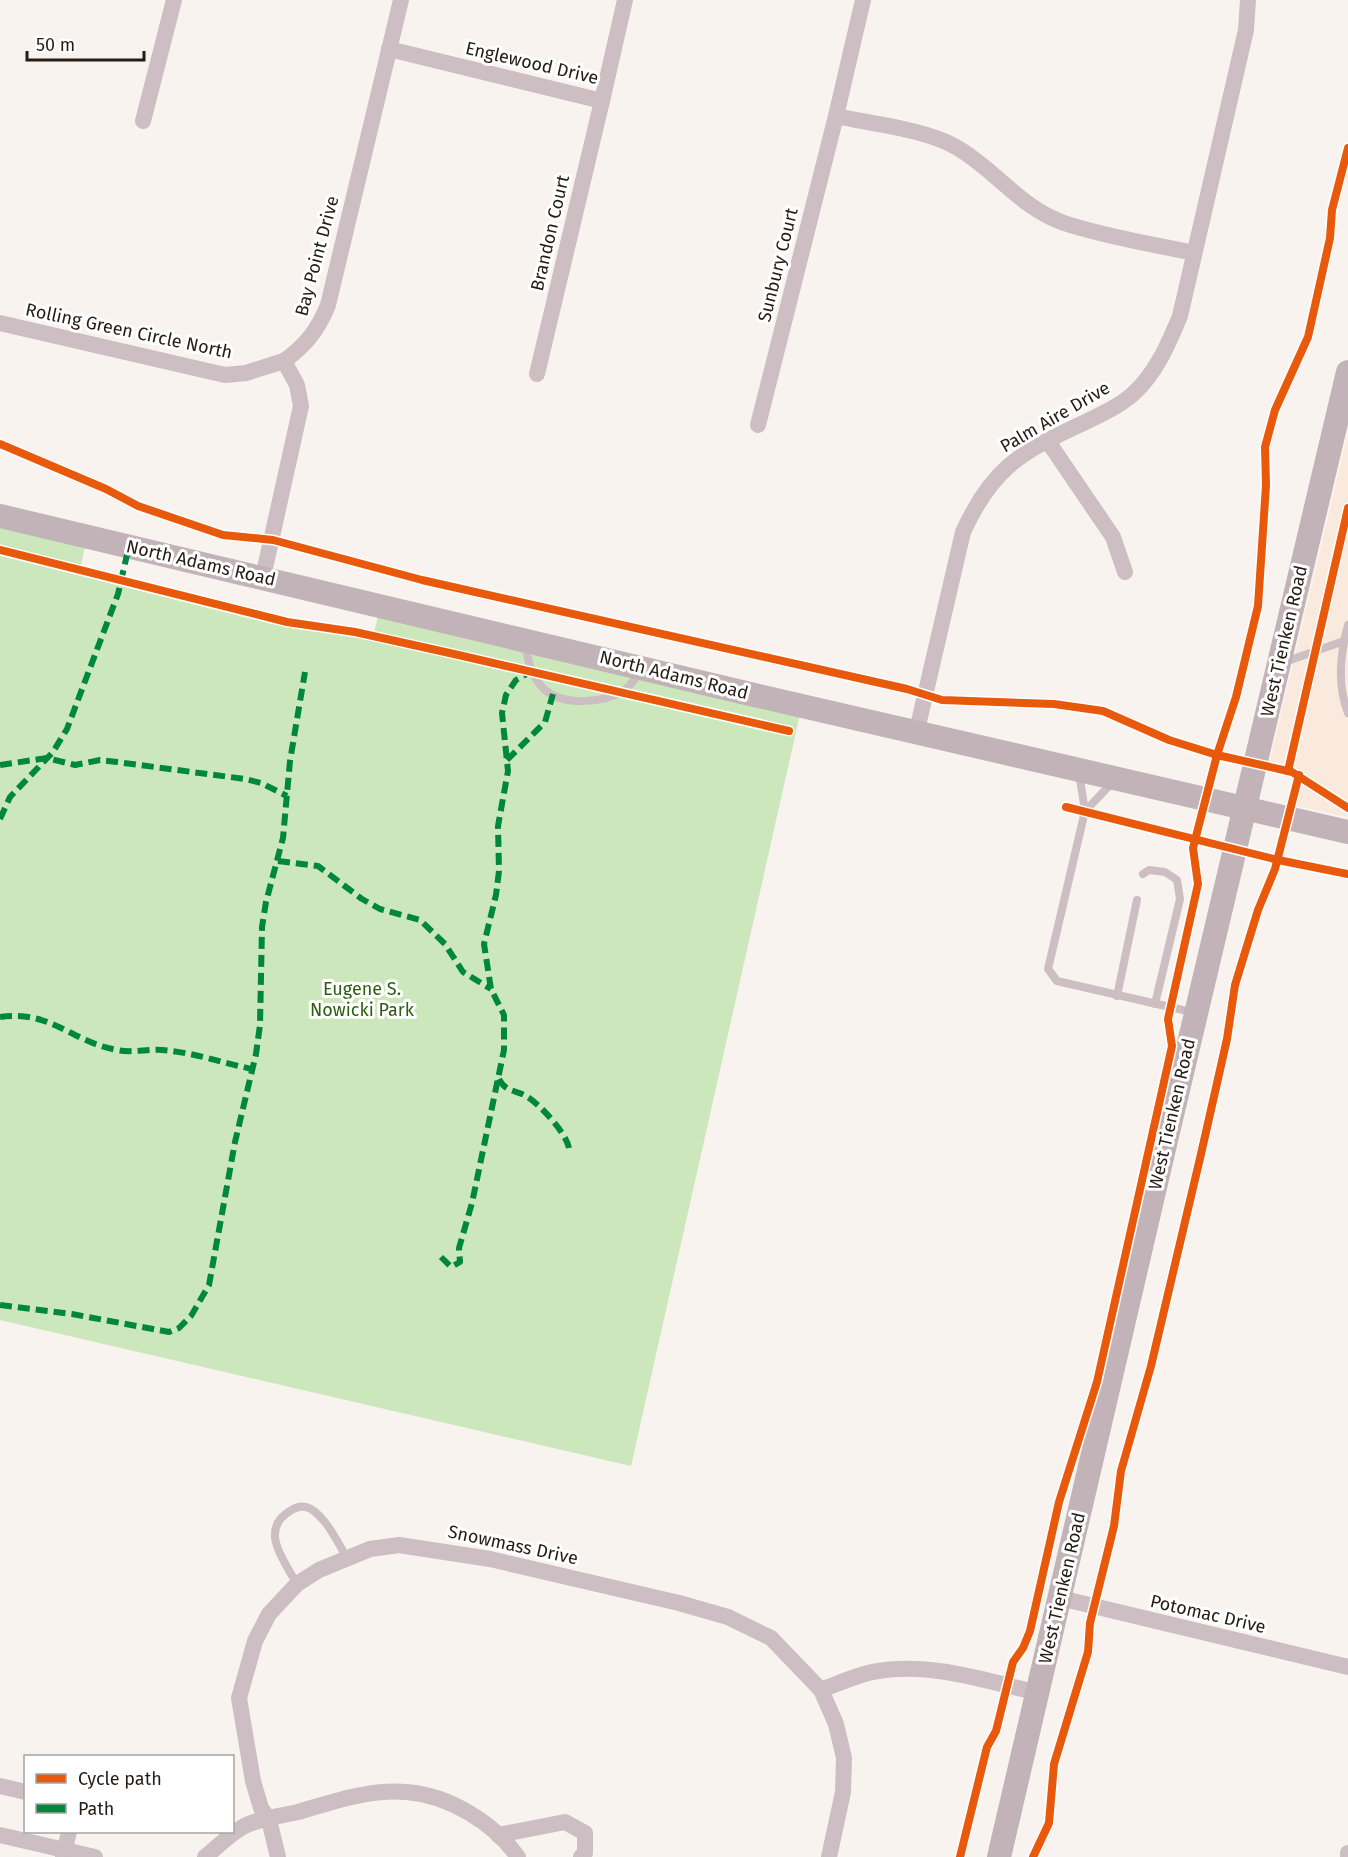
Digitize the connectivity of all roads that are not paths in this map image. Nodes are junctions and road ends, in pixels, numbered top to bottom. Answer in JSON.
{"nodes":[{"id":1,"x":174,"y":0,"type":"edge"},
{"id":2,"x":401,"y":0,"type":"edge"},
{"id":3,"x":626,"y":0,"type":"edge"},
{"id":4,"x":862,"y":0,"type":"edge"},
{"id":5,"x":1248,"y":0,"type":"edge"},
{"id":6,"x":389,"y":49,"type":"junction"},
{"id":7,"x":602,"y":100,"type":"junction"},
{"id":8,"x":836,"y":116,"type":"junction"},
{"id":9,"x":143,"y":121,"type":"dead end"},
{"id":10,"x":1194,"y":254,"type":"junction"},
{"id":11,"x":0,"y":323,"type":"edge"},
{"id":12,"x":284,"y":361,"type":"junction"},
{"id":13,"x":1348,"y":372,"type":"edge"},
{"id":14,"x":537,"y":374,"type":"dead end"},
{"id":15,"x":758,"y":424,"type":"dead end"},
{"id":16,"x":1047,"y":440,"type":"junction"},
{"id":17,"x":0,"y":516,"type":"edge"},
{"id":18,"x":1125,"y":572,"type":"dead end"},
{"id":19,"x":263,"y":577,"type":"junction"},
{"id":20,"x":1348,"y":626,"type":"edge"},
{"id":21,"x":526,"y":640,"type":"junction"},
{"id":22,"x":1344,"y":641,"type":"junction"},
{"id":23,"x":1278,"y":664,"type":"junction"},
{"id":24,"x":644,"y":668,"type":"junction"},
{"id":25,"x":1348,"y":711,"type":"edge"},
{"id":26,"x":917,"y":730,"type":"junction"},
{"id":27,"x":1078,"y":769,"type":"junction"},
{"id":28,"x":1117,"y":779,"type":"junction"},
{"id":29,"x":1245,"y":807,"type":"junction"},
{"id":30,"x":1085,"y":811,"type":"junction"},
{"id":31,"x":1348,"y":832,"type":"edge"},
{"id":32,"x":1143,"y":874,"type":"dead end"},
{"id":33,"x":1137,"y":900,"type":"dead end"},
{"id":34,"x":1117,"y":996,"type":"junction"},
{"id":35,"x":1155,"y":1004,"type":"junction"},
{"id":36,"x":1196,"y":1013,"type":"junction"},
{"id":37,"x":347,"y":1558,"type":"junction"},
{"id":38,"x":297,"y":1584,"type":"junction"},
{"id":39,"x":1060,"y":1598,"type":"junction"},
{"id":40,"x":1348,"y":1667,"type":"edge"},
{"id":41,"x":821,"y":1690,"type":"junction"},
{"id":42,"x":1038,"y":1693,"type":"junction"},
{"id":43,"x":0,"y":1786,"type":"edge"},
{"id":44,"x":24,"y":1792,"type":"edge"},
{"id":45,"x":269,"y":1820,"type":"junction"},
{"id":46,"x":237,"y":1825,"type":"edge"},
{"id":47,"x":69,"y":1833,"type":"edge"},
{"id":48,"x":229,"y":1833,"type":"edge"},
{"id":49,"x":498,"y":1835,"type":"junction"},
{"id":50,"x":0,"y":1836,"type":"edge"},
{"id":51,"x":63,"y":1854,"type":"edge"},
{"id":52,"x":95,"y":1857,"type":"edge"},
{"id":53,"x":205,"y":1857,"type":"edge"},
{"id":54,"x":278,"y":1857,"type":"edge"},
{"id":55,"x":518,"y":1857,"type":"edge"},
{"id":56,"x":581,"y":1857,"type":"edge"},
{"id":57,"x":829,"y":1857,"type":"edge"},
{"id":58,"x":999,"y":1857,"type":"edge"}],
"edges":[{"from":1,"to":9,"type":"street"},
{"from":2,"to":6,"type":"street","name":"Bay Point Drive"},
{"from":3,"to":7,"type":"street","name":"Englewood Drive"},
{"from":4,"to":8,"type":"street"},
{"from":5,"to":10,"type":"street","name":"Palm Aire Drive"},
{"from":6,"to":7,"type":"street","name":"Englewood Drive"},
{"from":6,"to":12,"type":"street","name":"Bay Point Drive"},
{"from":7,"to":14,"type":"street","name":"Brandon Court"},
{"from":8,"to":10,"type":"street"},
{"from":8,"to":15,"type":"street","name":"Sunbury Court"},
{"from":10,"to":16,"type":"street","name":"Palm Aire Drive"},
{"from":11,"to":12,"type":"street","name":"Rolling Green Circle North"},
{"from":12,"to":19,"type":"street"},
{"from":13,"to":23,"type":"street","name":"West Tienken Road"},
{"from":16,"to":18,"type":"street"},
{"from":16,"to":26,"type":"street","name":"Palm Aire Drive"},
{"from":17,"to":19,"type":"street","name":"North Adams Road"},
{"from":19,"to":21,"type":"street","name":"North Adams Road"},
{"from":20,"to":22,"type":"lane"},
{"from":21,"to":24,"type":"street","name":"North Adams Road"},
{"from":21,"to":24,"type":"lane"},
{"from":22,"to":23,"type":"lane"},
{"from":22,"to":25,"type":"lane"},
{"from":23,"to":29,"type":"street","name":"West Tienken Road"},
{"from":24,"to":26,"type":"street","name":"North Adams Road"},
{"from":26,"to":27,"type":"street","name":"North Adams Road"},
{"from":27,"to":28,"type":"street","name":"North Adams Road"},
{"from":27,"to":30,"type":"lane"},
{"from":28,"to":29,"type":"street","name":"North Adams Road"},
{"from":28,"to":30,"type":"lane"},
{"from":29,"to":31,"type":"street","name":"North Adams Road"},
{"from":29,"to":36,"type":"street","name":"West Tienken Road"},
{"from":30,"to":34,"type":"lane"},
{"from":32,"to":35,"type":"lane"},
{"from":33,"to":34,"type":"lane"},
{"from":34,"to":35,"type":"lane"},
{"from":35,"to":36,"type":"lane"},
{"from":36,"to":39,"type":"street","name":"West Tienken Road"},
{"from":37,"to":38,"type":"street","name":"Snowmass Drive"},
{"from":37,"to":38,"type":"lane"},
{"from":37,"to":41,"type":"street","name":"Snowmass Drive"},
{"from":38,"to":45,"type":"street","name":"Snowmass Drive"},
{"from":39,"to":40,"type":"street","name":"Potomac Drive"},
{"from":39,"to":42,"type":"street","name":"West Tienken Road"},
{"from":41,"to":42,"type":"street"},
{"from":41,"to":57,"type":"street","name":"Snowmass Drive"},
{"from":42,"to":58,"type":"street","name":"West Tienken Road"},
{"from":43,"to":44,"type":"street"},
{"from":45,"to":46,"type":"street"},
{"from":45,"to":49,"type":"street"},
{"from":45,"to":54,"type":"street","name":"Snowmass Drive"},
{"from":47,"to":51,"type":"street"},
{"from":48,"to":53,"type":"street"},
{"from":49,"to":55,"type":"street"},
{"from":49,"to":56,"type":"street"},
{"from":50,"to":51,"type":"street"},
{"from":51,"to":52,"type":"street"}]}
